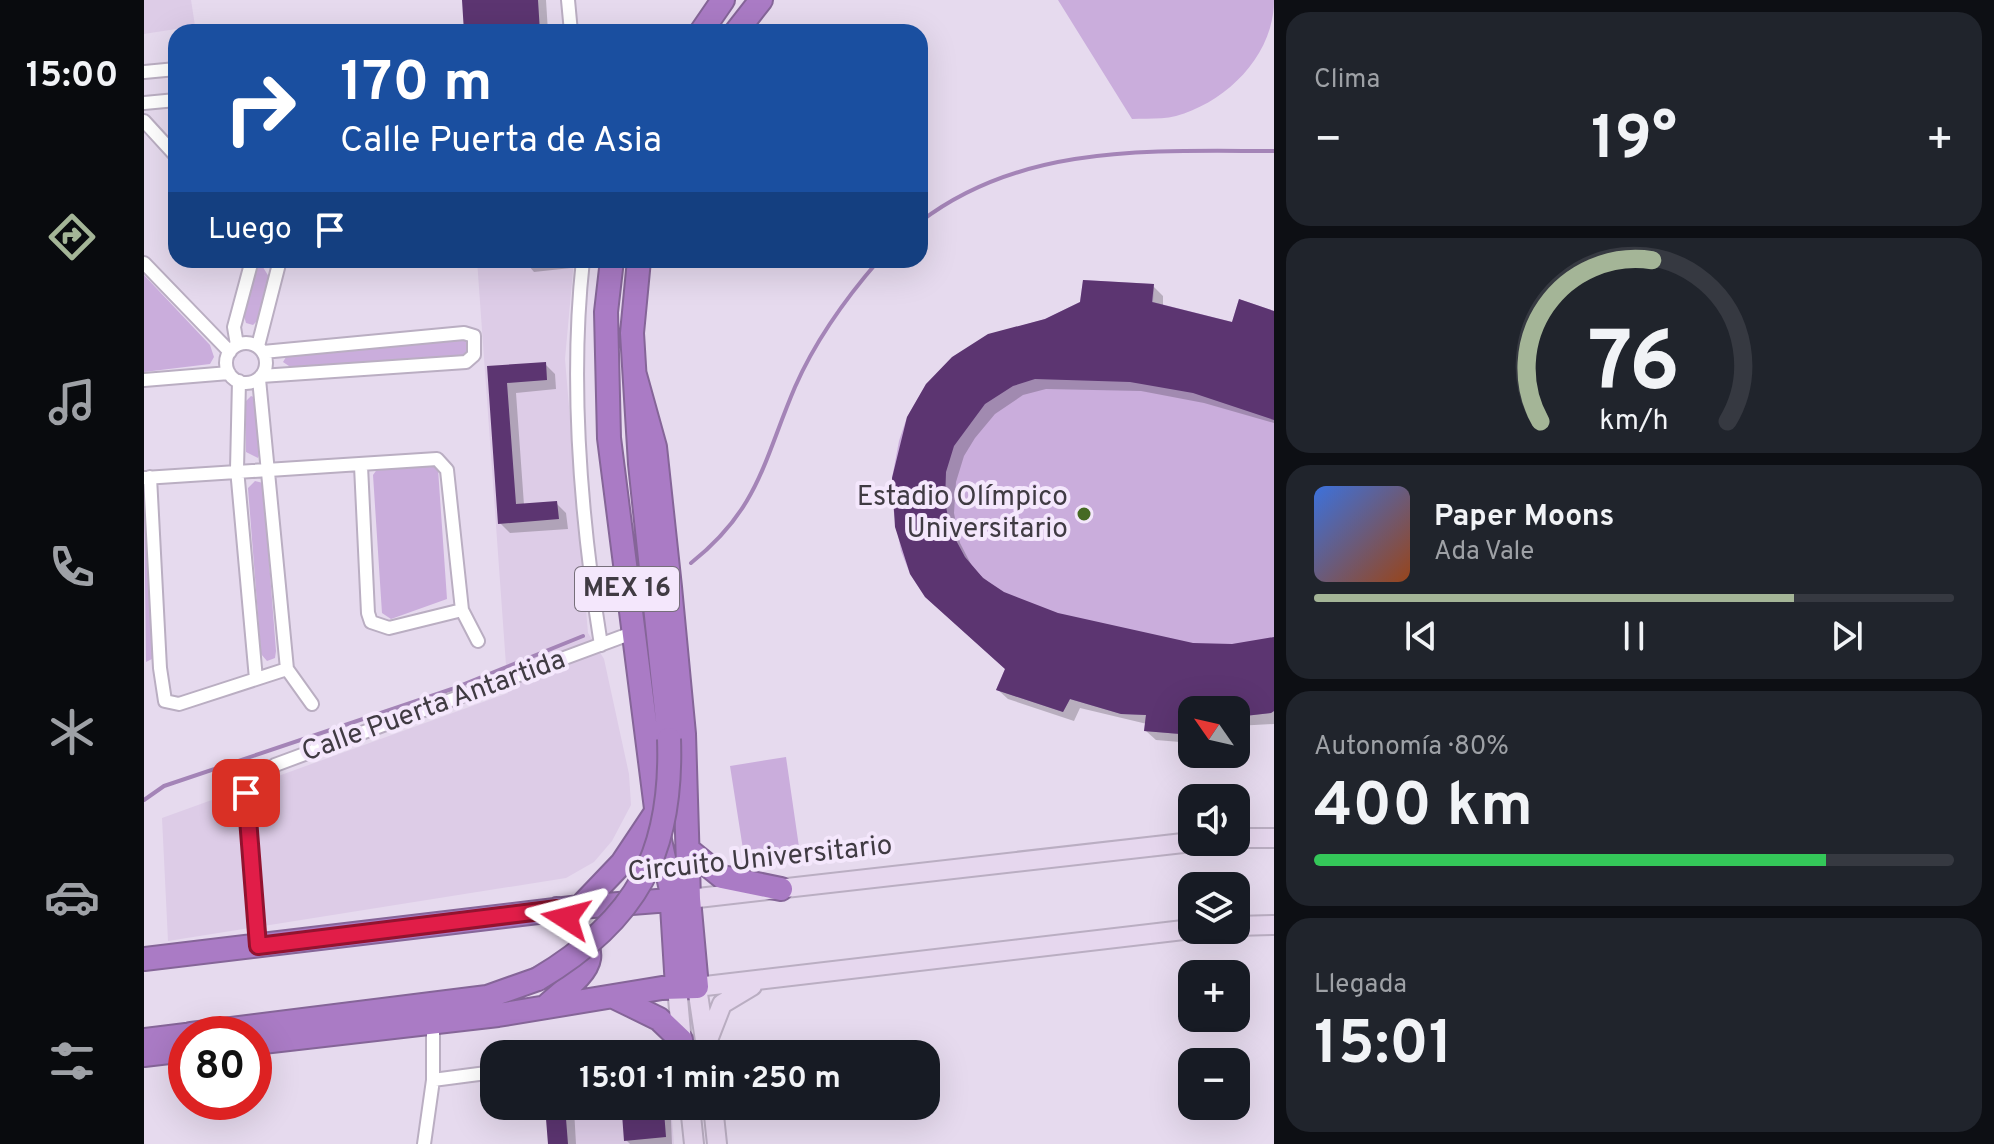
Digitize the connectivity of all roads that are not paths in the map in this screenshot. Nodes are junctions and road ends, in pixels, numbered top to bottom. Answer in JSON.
{"nodes":[{"id":1,"x":568,"y":0,"type":"edge"},
{"id":2,"x":723,"y":0,"type":"edge"},
{"id":3,"x":761,"y":0,"type":"edge"},
{"id":4,"x":570,"y":24,"type":"edge"},
{"id":5,"x":706,"y":24,"type":"edge"},
{"id":6,"x":742,"y":24,"type":"edge"},
{"id":7,"x":168,"y":70,"type":"edge"},
{"id":8,"x":144,"y":72,"type":"edge"},
{"id":9,"x":168,"y":101,"type":"edge"},
{"id":10,"x":144,"y":103,"type":"edge"},
{"id":11,"x":144,"y":121,"type":"edge"},
{"id":12,"x":168,"y":147,"type":"edge"},
{"id":13,"x":144,"y":263,"type":"edge"},
{"id":14,"x":250,"y":268,"type":"edge"},
{"id":15,"x":278,"y":268,"type":"edge"},
{"id":16,"x":582,"y":268,"type":"edge"},
{"id":17,"x":611,"y":268,"type":"edge"},
{"id":18,"x":638,"y":268,"type":"edge"},
{"id":19,"x":234,"y":349,"type":"junction"},
{"id":20,"x":261,"y":349,"type":"junction"},
{"id":21,"x":635,"y":375,"type":"junction"},
{"id":22,"x":234,"y":377,"type":"junction"},
{"id":23,"x":260,"y":377,"type":"junction"},
{"id":24,"x":144,"y":380,"type":"edge"},
{"id":25,"x":361,"y":466,"type":"junction"},
{"id":26,"x":267,"y":468,"type":"junction"},
{"id":27,"x":237,"y":469,"type":"junction"},
{"id":28,"x":147,"y":477,"type":"edge"},
{"id":29,"x":462,"y":610,"type":"junction"},
{"id":30,"x":632,"y":633,"type":"junction"},
{"id":31,"x":478,"y":641,"type":"dead end"},
{"id":32,"x":601,"y":645,"type":"junction"},
{"id":33,"x":160,"y":668,"type":"junction"},
{"id":34,"x":287,"y":669,"type":"junction"},
{"id":35,"x":144,"y":671,"type":"edge"},
{"id":36,"x":256,"y":679,"type":"junction"},
{"id":37,"x":312,"y":704,"type":"dead end"},
{"id":38,"x":688,"y":804,"type":"junction"},
{"id":39,"x":657,"y":811,"type":"junction"},
{"id":40,"x":1250,"y":838,"type":"edge"},
{"id":41,"x":1274,"y":838,"type":"edge"},
{"id":42,"x":1178,"y":844,"type":"edge"},
{"id":43,"x":690,"y":851,"type":"junction"},
{"id":44,"x":781,"y":889,"type":"junction"},
{"id":45,"x":680,"y":899,"type":"junction"},
{"id":46,"x":580,"y":907,"type":"junction"},
{"id":47,"x":557,"y":909,"type":"junction"},
{"id":48,"x":1274,"y":925,"type":"edge"},
{"id":49,"x":1250,"y":926,"type":"edge"},
{"id":50,"x":1178,"y":931,"type":"edge"},
{"id":51,"x":258,"y":946,"type":"junction"},
{"id":52,"x":144,"y":959,"type":"edge"},
{"id":53,"x":769,"y":981,"type":"junction"},
{"id":54,"x":687,"y":987,"type":"junction"},
{"id":55,"x":612,"y":997,"type":"junction"},
{"id":56,"x":528,"y":1010,"type":"junction"},
{"id":57,"x":433,"y":1023,"type":"junction"},
{"id":58,"x":272,"y":1024,"type":"edge"},
{"id":59,"x":168,"y":1037,"type":"edge"},
{"id":60,"x":144,"y":1040,"type":"edge"},
{"id":61,"x":676,"y":1040,"type":"edge"},
{"id":62,"x":683,"y":1040,"type":"edge"},
{"id":63,"x":704,"y":1040,"type":"edge"},
{"id":64,"x":710,"y":1040,"type":"edge"},
{"id":65,"x":272,"y":1041,"type":"edge"},
{"id":66,"x":168,"y":1052,"type":"edge"},
{"id":67,"x":144,"y":1055,"type":"edge"},
{"id":68,"x":480,"y":1074,"type":"edge"},
{"id":69,"x":433,"y":1080,"type":"junction"},
{"id":70,"x":691,"y":1120,"type":"edge"},
{"id":71,"x":714,"y":1120,"type":"edge"},
{"id":72,"x":424,"y":1144,"type":"edge"},
{"id":73,"x":694,"y":1144,"type":"edge"},
{"id":74,"x":717,"y":1144,"type":"edge"}],
"edges":[{"from":1,"to":4,"type":"street"},
{"from":2,"to":5,"type":"highway"},
{"from":3,"to":6,"type":"highway"},
{"from":7,"to":8,"type":"street"},
{"from":9,"to":10,"type":"street"},
{"from":11,"to":12,"type":"street"},
{"from":13,"to":19,"type":"street"},
{"from":14,"to":19,"type":"street"},
{"from":15,"to":20,"type":"street"},
{"from":16,"to":32,"type":"street"},
{"from":17,"to":30,"type":"highway","number":"MEX 16"},
{"from":18,"to":21,"type":"highway","number":"MEX 16"},
{"from":19,"to":20,"type":"street"},
{"from":19,"to":22,"type":"street"},
{"from":20,"to":23,"type":"street"},
{"from":20,"to":23,"type":"street"},
{"from":21,"to":38,"type":"highway","number":"MEX 16"},
{"from":21,"to":58,"type":"highway","bridge":true},
{"from":22,"to":23,"type":"street"},
{"from":22,"to":24,"type":"street"},
{"from":22,"to":27,"type":"street"},
{"from":23,"to":26,"type":"street"},
{"from":25,"to":26,"type":"street"},
{"from":25,"to":29,"type":"street"},
{"from":25,"to":29,"type":"street"},
{"from":26,"to":27,"type":"street"},
{"from":26,"to":34,"type":"street"},
{"from":27,"to":28,"type":"street"},
{"from":27,"to":36,"type":"street"},
{"from":28,"to":33,"type":"street"},
{"from":29,"to":31,"type":"street"},
{"from":30,"to":32,"type":"street","name":"Calle Puerta Antartida"},
{"from":30,"to":39,"type":"highway","number":"MEX 16"},
{"from":32,"to":51,"type":"street","name":"Calle Puerta Antartida"},
{"from":33,"to":35,"type":"street"},
{"from":33,"to":36,"type":"street"},
{"from":34,"to":36,"type":"street"},
{"from":34,"to":37,"type":"street"},
{"from":38,"to":39,"type":"highway"},
{"from":38,"to":43,"type":"highway","number":"MEX 16"},
{"from":39,"to":45,"type":"highway","number":"MEX 16","bridge":true},
{"from":39,"to":46,"type":"highway"},
{"from":40,"to":41,"type":"main road"},
{"from":42,"to":44,"type":"main road","name":"Circuito Universitario"},
{"from":43,"to":44,"type":"highway"},
{"from":43,"to":45,"type":"highway","number":"MEX 16"},
{"from":44,"to":45,"type":"main road","name":"Circuito Universitario"},
{"from":45,"to":46,"type":"highway","name":"Circuito Universitario"},
{"from":45,"to":54,"type":"highway","number":"MEX 16"},
{"from":46,"to":47,"type":"highway","name":"Circuito Universitario"},
{"from":47,"to":51,"type":"highway","name":"Circuito Universitario"},
{"from":47,"to":56,"type":"highway"},
{"from":48,"to":49,"type":"main road"},
{"from":50,"to":53,"type":"main road"},
{"from":51,"to":52,"type":"highway","name":"Circuito Universitario"},
{"from":53,"to":54,"type":"main road"},
{"from":53,"to":64,"type":"main road"},
{"from":54,"to":55,"type":"highway"},
{"from":54,"to":62,"type":"main road"},
{"from":54,"to":63,"type":"main road"},
{"from":55,"to":56,"type":"highway"},
{"from":55,"to":61,"type":"highway"},
{"from":56,"to":57,"type":"highway"},
{"from":57,"to":65,"type":"highway"},
{"from":57,"to":69,"type":"street"},
{"from":59,"to":60,"type":"highway"},
{"from":66,"to":67,"type":"highway"},
{"from":68,"to":69,"type":"street"},
{"from":69,"to":72,"type":"street"},
{"from":70,"to":73,"type":"main road"},
{"from":71,"to":74,"type":"main road"}]}
